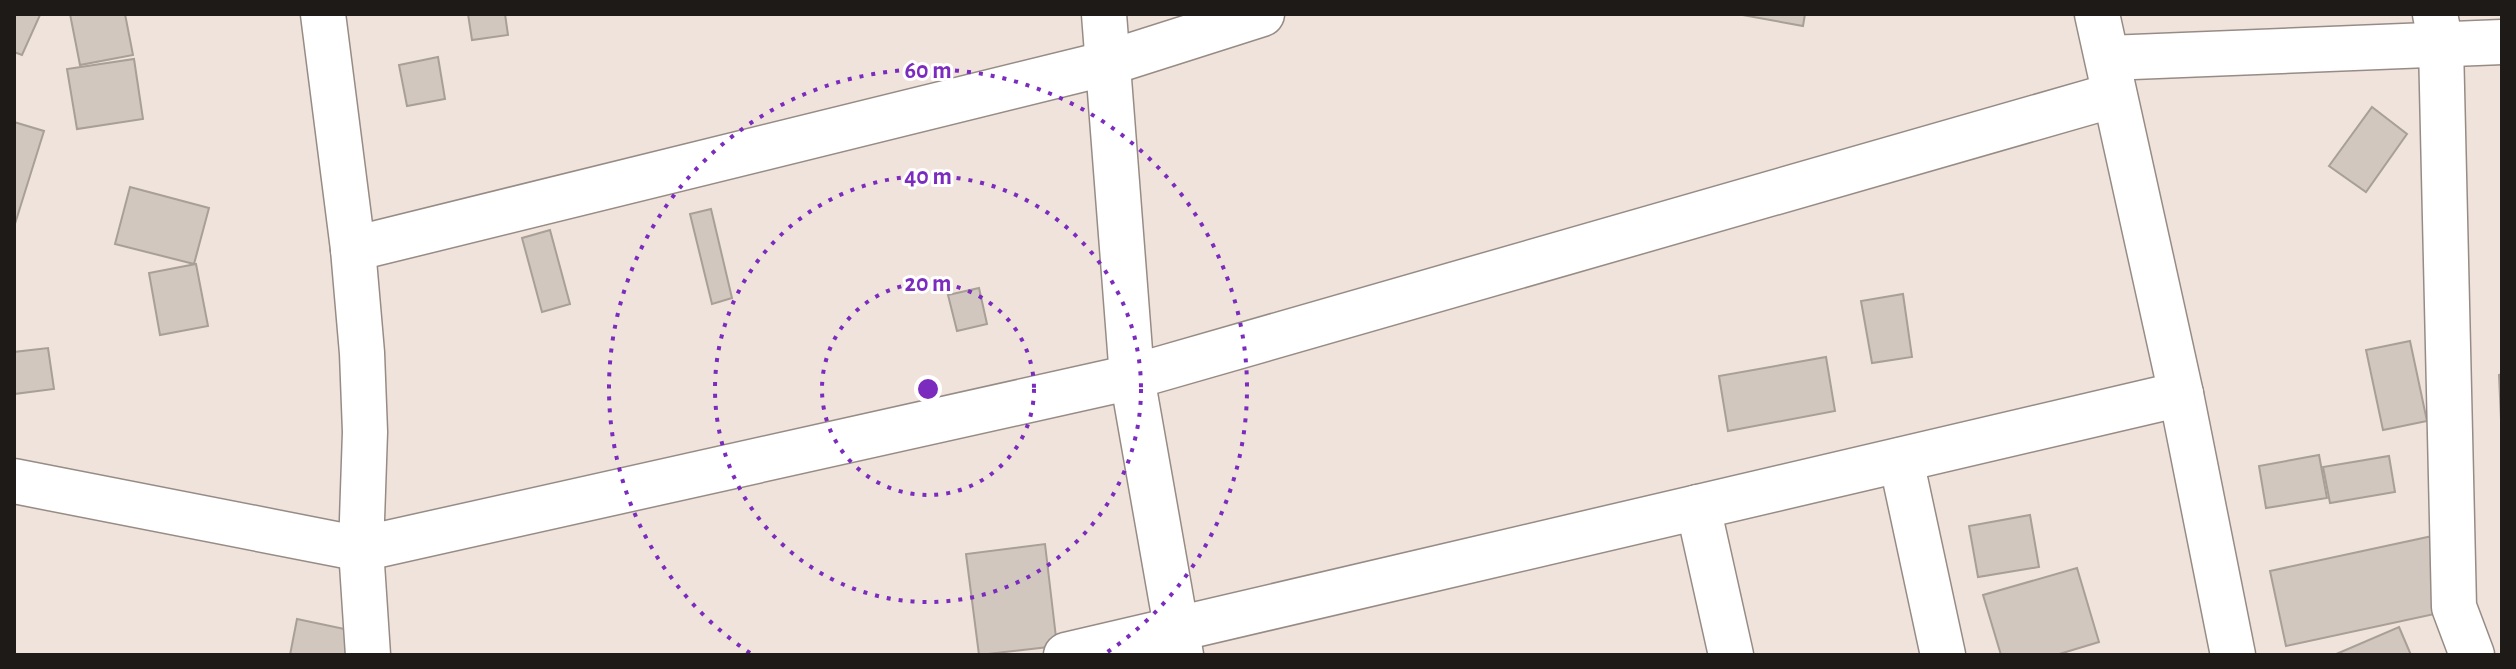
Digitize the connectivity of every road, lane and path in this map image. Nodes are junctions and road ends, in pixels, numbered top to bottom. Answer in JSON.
{"nodes":[{"id":1,"x":323,"y":14,"type":"edge"},
{"id":2,"x":1104,"y":14,"type":"edge"},
{"id":3,"x":1262,"y":14,"type":"edge"},
{"id":4,"x":2097,"y":14,"type":"edge"},
{"id":5,"x":2459,"y":32,"type":"edge"},
{"id":6,"x":1108,"y":63,"type":"junction"},
{"id":7,"x":2111,"y":77,"type":"junction"},
{"id":8,"x":353,"y":249,"type":"junction"},
{"id":9,"x":1132,"y":377,"type":"junction"},
{"id":10,"x":2181,"y":394,"type":"junction"},
{"id":11,"x":1901,"y":460,"type":"junction"},
{"id":12,"x":14,"y":481,"type":"edge"},
{"id":13,"x":1698,"y":507,"type":"junction"},
{"id":14,"x":361,"y":549,"type":"junction"},
{"id":15,"x":1178,"y":642,"type":"edge"},
{"id":16,"x":368,"y":655,"type":"edge"},
{"id":17,"x":1066,"y":655,"type":"edge"},
{"id":18,"x":1731,"y":655,"type":"edge"},
{"id":19,"x":1943,"y":655,"type":"edge"},
{"id":20,"x":2233,"y":655,"type":"edge"},
{"id":21,"x":2472,"y":655,"type":"edge"}],
"edges":[{"from":1,"to":8,"type":"street"},
{"from":2,"to":6,"type":"street"},
{"from":3,"to":6,"type":"street"},
{"from":4,"to":7,"type":"street"},
{"from":5,"to":7,"type":"street"},
{"from":5,"to":21,"type":"street"},
{"from":6,"to":8,"type":"street"},
{"from":6,"to":9,"type":"street"},
{"from":7,"to":9,"type":"street"},
{"from":7,"to":10,"type":"street"},
{"from":8,"to":14,"type":"street"},
{"from":9,"to":14,"type":"street"},
{"from":9,"to":15,"type":"street"},
{"from":10,"to":11,"type":"street"},
{"from":10,"to":20,"type":"street"},
{"from":11,"to":13,"type":"street"},
{"from":11,"to":19,"type":"street"},
{"from":12,"to":14,"type":"street"},
{"from":13,"to":15,"type":"street"},
{"from":13,"to":18,"type":"street"},
{"from":14,"to":16,"type":"street"},
{"from":15,"to":17,"type":"street"}]}
